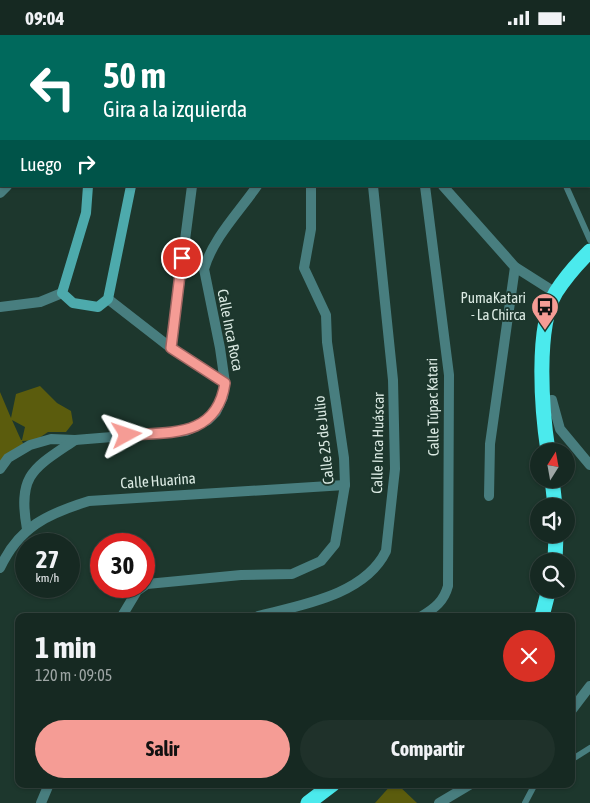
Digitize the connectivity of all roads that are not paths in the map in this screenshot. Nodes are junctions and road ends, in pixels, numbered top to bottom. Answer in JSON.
{"nodes":[{"id":1,"x":88,"y":187,"type":"edge"},
{"id":2,"x":131,"y":187,"type":"edge"},
{"id":3,"x":192,"y":187,"type":"edge"},
{"id":4,"x":256,"y":187,"type":"edge"},
{"id":5,"x":311,"y":187,"type":"edge"},
{"id":6,"x":373,"y":187,"type":"edge"},
{"id":7,"x":425,"y":187,"type":"edge"},
{"id":8,"x":444,"y":187,"type":"edge"},
{"id":9,"x":566,"y":187,"type":"edge"},
{"id":10,"x":590,"y":240,"type":"edge"},
{"id":11,"x":590,"y":251,"type":"edge"},
{"id":12,"x":515,"y":267,"type":"junction"},
{"id":13,"x":62,"y":293,"type":"junction"},
{"id":14,"x":556,"y":293,"type":"junction"},
{"id":15,"x":108,"y":299,"type":"junction"},
{"id":16,"x":0,"y":307,"type":"edge"},
{"id":17,"x":171,"y":348,"type":"junction"},
{"id":18,"x":225,"y":383,"type":"junction"},
{"id":19,"x":543,"y":401,"type":"junction"},
{"id":20,"x":75,"y":440,"type":"junction"},
{"id":21,"x":547,"y":443,"type":"edge"},
{"id":22,"x":590,"y":465,"type":"edge"},
{"id":23,"x":0,"y":469,"type":"edge"},
{"id":24,"x":345,"y":485,"type":"junction"},
{"id":25,"x":489,"y":496,"type":"dead end"},
{"id":26,"x":27,"y":529,"type":"junction"},
{"id":27,"x":0,"y":568,"type":"edge"},
{"id":28,"x":547,"y":598,"type":"edge"},
{"id":29,"x":124,"y":613,"type":"edge"},
{"id":30,"x":270,"y":613,"type":"edge"},
{"id":31,"x":427,"y":613,"type":"edge"},
{"id":32,"x":543,"y":613,"type":"edge"},
{"id":33,"x":590,"y":686,"type":"edge"},
{"id":34,"x":575,"y":706,"type":"edge"},
{"id":35,"x":590,"y":748,"type":"edge"},
{"id":36,"x":575,"y":757,"type":"edge"},
{"id":37,"x":47,"y":788,"type":"edge"},
{"id":38,"x":328,"y":788,"type":"edge"},
{"id":39,"x":464,"y":788,"type":"edge"},
{"id":40,"x":533,"y":788,"type":"edge"},
{"id":41,"x":41,"y":803,"type":"edge"},
{"id":42,"x":308,"y":803,"type":"edge"},
{"id":43,"x":439,"y":803,"type":"edge"},
{"id":44,"x":525,"y":803,"type":"edge"}],
"edges":[{"from":1,"to":13,"type":"street"},
{"from":2,"to":15,"type":"street"},
{"from":3,"to":17,"type":"street"},
{"from":4,"to":18,"type":"street","name":"Calle Inca Roca"},
{"from":5,"to":24,"type":"street","name":"Calle 25 de Julio"},
{"from":6,"to":30,"type":"street","name":"Calle Inca Huáscar"},
{"from":7,"to":31,"type":"street","name":"Calle Túpac Katari"},
{"from":8,"to":12,"type":"street"},
{"from":9,"to":10,"type":"lane"},
{"from":11,"to":14,"type":"highway"},
{"from":12,"to":14,"type":"street"},
{"from":12,"to":25,"type":"street"},
{"from":13,"to":15,"type":"street"},
{"from":13,"to":16,"type":"street"},
{"from":14,"to":19,"type":"highway"},
{"from":15,"to":17,"type":"street"},
{"from":17,"to":18,"type":"street"},
{"from":18,"to":20,"type":"street","name":"Calle Inca Roca"},
{"from":19,"to":21,"type":"highway"},
{"from":19,"to":22,"type":"street"},
{"from":20,"to":23,"type":"street","name":"Calle Inca Roca"},
{"from":20,"to":26,"type":"street"},
{"from":24,"to":26,"type":"street","name":"Calle Huarina"},
{"from":24,"to":29,"type":"street","name":"Calle 25 de Julio"},
{"from":26,"to":27,"type":"street","name":"Calle Huarina"},
{"from":28,"to":32,"type":"highway"},
{"from":33,"to":34,"type":"street"},
{"from":35,"to":36,"type":"lane"},
{"from":37,"to":41,"type":"street"},
{"from":38,"to":42,"type":"highway"},
{"from":39,"to":43,"type":"street"},
{"from":40,"to":44,"type":"lane"}]}
